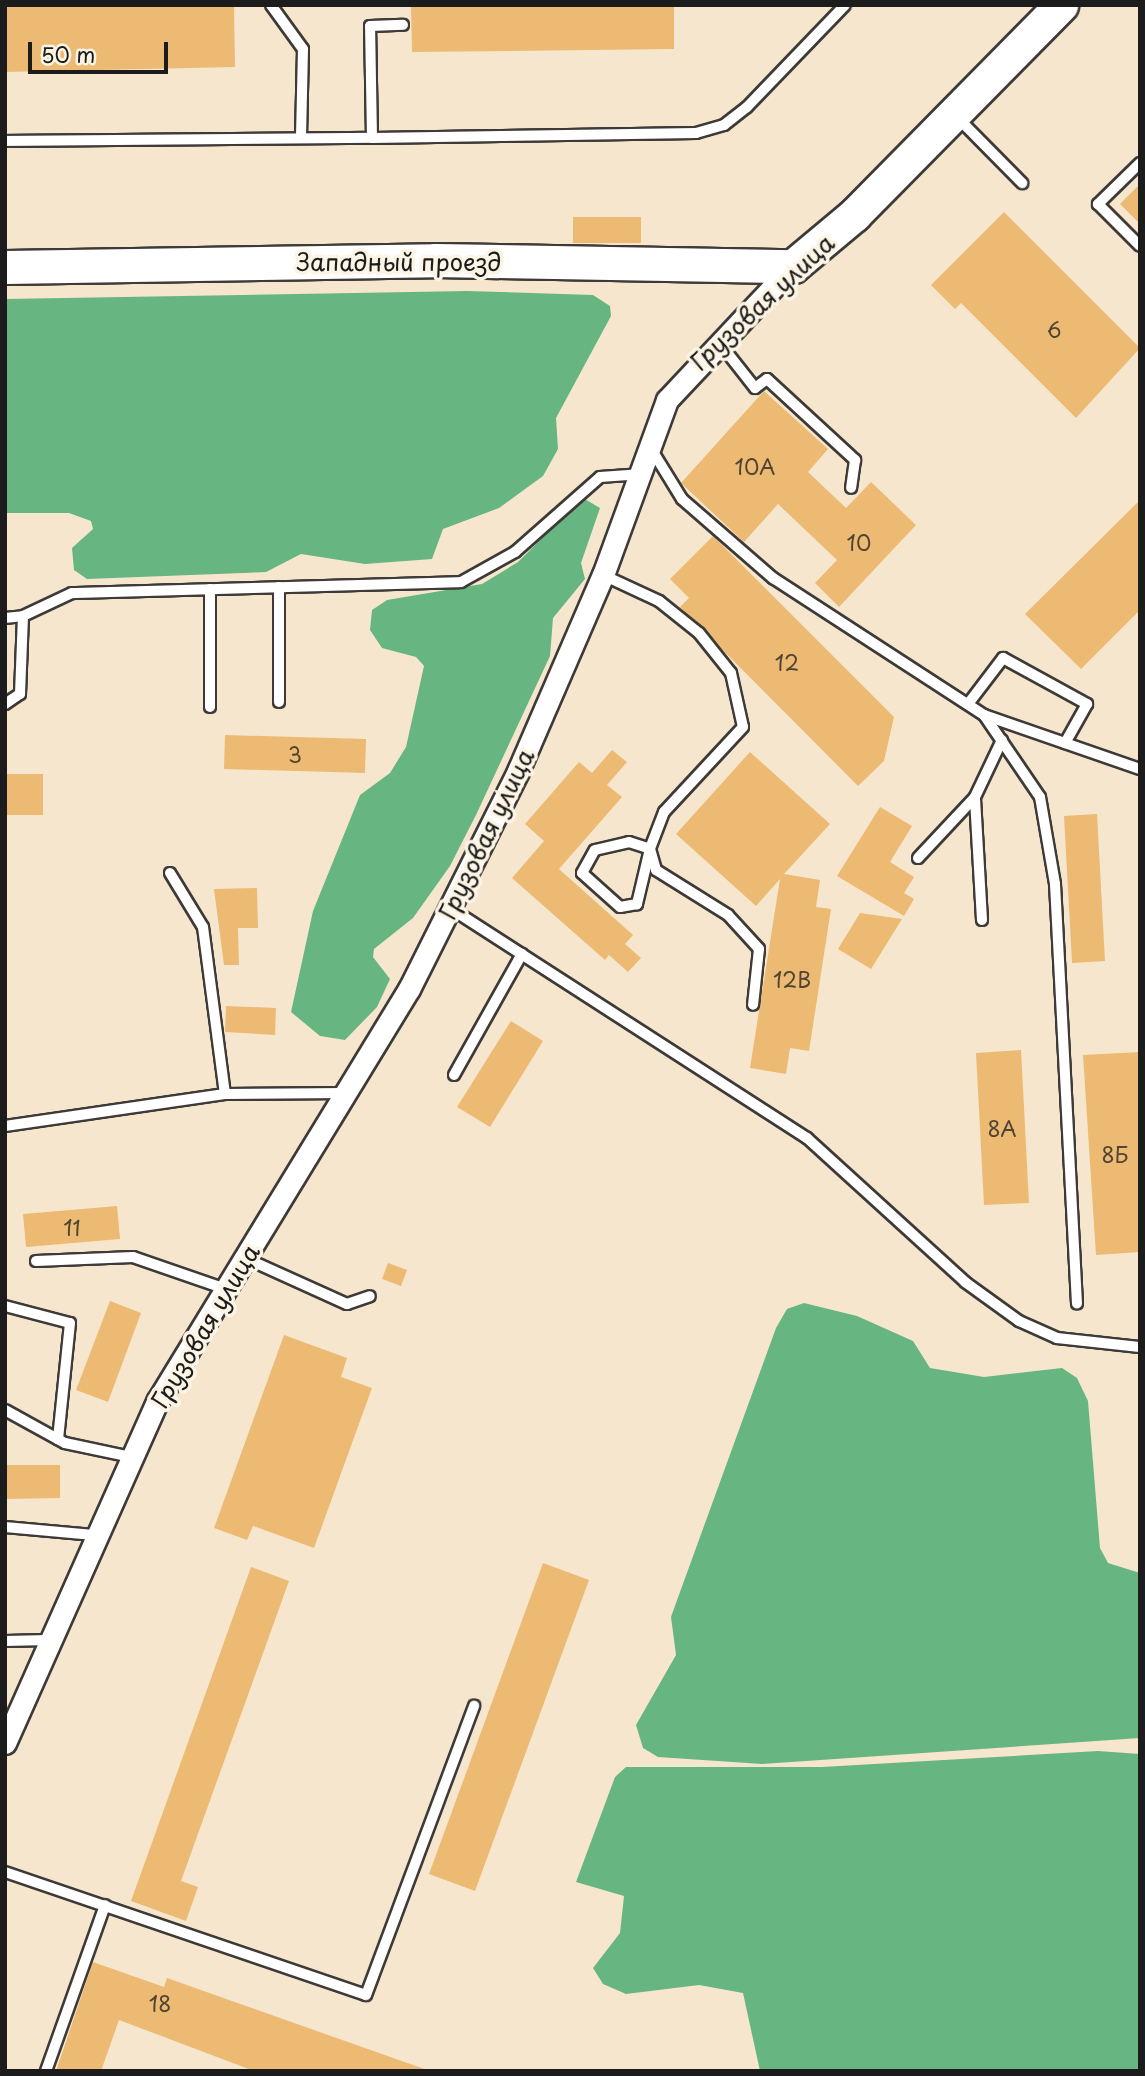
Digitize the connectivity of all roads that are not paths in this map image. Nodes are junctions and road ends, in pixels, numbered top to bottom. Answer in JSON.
{"nodes":[{"id":1,"x":271,"y":5,"type":"edge"},
{"id":2,"x":845,"y":5,"type":"edge"},
{"id":3,"x":1061,"y":5,"type":"edge"},
{"id":4,"x":403,"y":25,"type":"dead end"},
{"id":5,"x":953,"y":113,"type":"junction"},
{"id":6,"x":301,"y":138,"type":"junction"},
{"id":7,"x":372,"y":138,"type":"junction"},
{"id":8,"x":5,"y":141,"type":"edge"},
{"id":9,"x":1140,"y":163,"type":"edge"},
{"id":10,"x":1022,"y":183,"type":"dead end"},
{"id":11,"x":1140,"y":246,"type":"edge"},
{"id":12,"x":793,"y":266,"type":"junction"},
{"id":13,"x":5,"y":267,"type":"edge"},
{"id":14,"x":718,"y":341,"type":"junction"},
{"id":15,"x":649,"y":444,"type":"junction"},
{"id":16,"x":639,"y":474,"type":"junction"},
{"id":17,"x":851,"y":488,"type":"dead end"},
{"id":18,"x":603,"y":575,"type":"junction"},
{"id":19,"x":279,"y":587,"type":"junction"},
{"id":20,"x":210,"y":589,"type":"junction"},
{"id":21,"x":23,"y":616,"type":"junction"},
{"id":22,"x":5,"y":618,"type":"edge"},
{"id":23,"x":279,"y":702,"type":"dead end"},
{"id":24,"x":5,"y":704,"type":"edge"},
{"id":25,"x":968,"y":704,"type":"junction"},
{"id":26,"x":210,"y":707,"type":"dead end"},
{"id":27,"x":984,"y":715,"type":"junction"},
{"id":28,"x":1002,"y":740,"type":"junction"},
{"id":29,"x":1065,"y":743,"type":"junction"},
{"id":30,"x":1140,"y":769,"type":"edge"},
{"id":31,"x":975,"y":797,"type":"junction"},
{"id":32,"x":650,"y":849,"type":"junction"},
{"id":33,"x":918,"y":858,"type":"dead end"},
{"id":34,"x":170,"y":873,"type":"dead end"},
{"id":35,"x":450,"y":908,"type":"junction"},
{"id":36,"x":982,"y":920,"type":"dead end"},
{"id":37,"x":522,"y":954,"type":"junction"},
{"id":38,"x":753,"y":1005,"type":"dead end"},
{"id":39,"x":454,"y":1075,"type":"dead end"},
{"id":40,"x":345,"y":1093,"type":"junction"},
{"id":41,"x":225,"y":1094,"type":"junction"},
{"id":42,"x":5,"y":1126,"type":"edge"},
{"id":43,"x":245,"y":1258,"type":"junction"},
{"id":44,"x":36,"y":1261,"type":"dead end"},
{"id":45,"x":223,"y":1288,"type":"junction"},
{"id":46,"x":370,"y":1296,"type":"dead end"},
{"id":47,"x":1077,"y":1303,"type":"dead end"},
{"id":48,"x":5,"y":1306,"type":"edge"},
{"id":49,"x":1140,"y":1347,"type":"edge"},
{"id":50,"x":6,"y":1411,"type":"edge"},
{"id":51,"x":58,"y":1438,"type":"junction"},
{"id":52,"x":131,"y":1457,"type":"junction"},
{"id":53,"x":5,"y":1528,"type":"edge"},
{"id":54,"x":94,"y":1535,"type":"junction"},
{"id":55,"x":48,"y":1640,"type":"junction"},
{"id":56,"x":5,"y":1641,"type":"edge"},
{"id":57,"x":474,"y":1706,"type":"dead end"},
{"id":58,"x":5,"y":1743,"type":"edge"},
{"id":59,"x":5,"y":1872,"type":"edge"},
{"id":60,"x":105,"y":1905,"type":"junction"},
{"id":61,"x":46,"y":2071,"type":"edge"}],
"edges":[{"from":1,"to":6,"type":"lane"},
{"from":2,"to":7,"type":"lane"},
{"from":3,"to":5,"type":"main road","name":"Грузовая улица"},
{"from":4,"to":7,"type":"lane"},
{"from":5,"to":10,"type":"lane"},
{"from":5,"to":12,"type":"main road","name":"Грузовая улица"},
{"from":6,"to":7,"type":"lane"},
{"from":6,"to":8,"type":"lane"},
{"from":9,"to":11,"type":"lane"},
{"from":12,"to":13,"type":"main road","name":"Западный проезд"},
{"from":12,"to":14,"type":"street","name":"Грузовая улица"},
{"from":14,"to":15,"type":"street","name":"Грузовая улица"},
{"from":14,"to":17,"type":"lane"},
{"from":15,"to":16,"type":"street","name":"Грузовая улица"},
{"from":15,"to":25,"type":"lane"},
{"from":16,"to":18,"type":"street","name":"Грузовая улица"},
{"from":16,"to":19,"type":"lane"},
{"from":18,"to":32,"type":"lane"},
{"from":18,"to":35,"type":"street","name":"Грузовая улица"},
{"from":19,"to":20,"type":"lane"},
{"from":19,"to":23,"type":"lane"},
{"from":20,"to":21,"type":"lane"},
{"from":20,"to":26,"type":"lane"},
{"from":21,"to":22,"type":"lane"},
{"from":21,"to":24,"type":"lane"},
{"from":25,"to":27,"type":"lane"},
{"from":25,"to":29,"type":"lane"},
{"from":27,"to":28,"type":"lane"},
{"from":27,"to":29,"type":"lane"},
{"from":28,"to":31,"type":"lane"},
{"from":28,"to":47,"type":"lane"},
{"from":29,"to":30,"type":"lane"},
{"from":31,"to":33,"type":"lane"},
{"from":31,"to":36,"type":"lane"},
{"from":32,"to":32,"type":"lane"},
{"from":32,"to":38,"type":"lane"},
{"from":34,"to":41,"type":"lane"},
{"from":35,"to":37,"type":"lane"},
{"from":35,"to":40,"type":"street","name":"Грузовая улица"},
{"from":37,"to":39,"type":"lane"},
{"from":37,"to":49,"type":"lane"},
{"from":40,"to":41,"type":"lane"},
{"from":40,"to":43,"type":"street","name":"Грузовая улица"},
{"from":41,"to":42,"type":"lane"},
{"from":43,"to":45,"type":"street","name":"Грузовая улица"},
{"from":43,"to":46,"type":"lane"},
{"from":44,"to":45,"type":"lane"},
{"from":45,"to":52,"type":"street","name":"Грузовая улица"},
{"from":48,"to":51,"type":"lane"},
{"from":50,"to":51,"type":"lane"},
{"from":51,"to":52,"type":"lane"},
{"from":52,"to":54,"type":"street","name":"Грузовая улица"},
{"from":53,"to":54,"type":"lane"},
{"from":54,"to":55,"type":"street","name":"Грузовая улица"},
{"from":55,"to":56,"type":"lane"},
{"from":55,"to":58,"type":"street","name":"Грузовая улица"},
{"from":57,"to":60,"type":"lane"},
{"from":59,"to":60,"type":"lane"},
{"from":60,"to":61,"type":"lane"}]}
